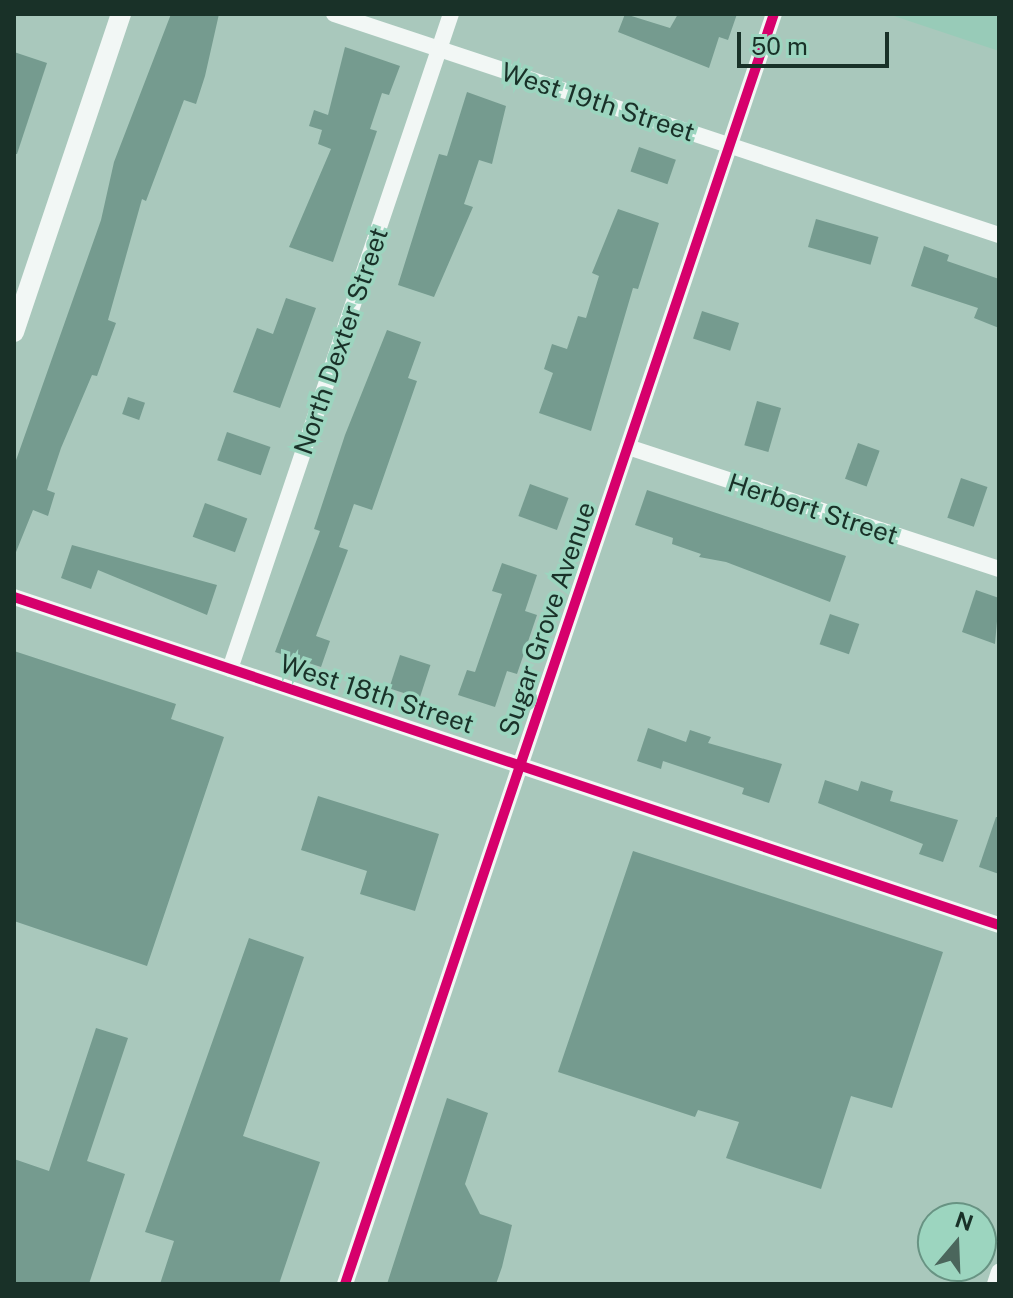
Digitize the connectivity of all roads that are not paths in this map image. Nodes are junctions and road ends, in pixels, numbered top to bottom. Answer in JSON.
{"nodes":[{"id":1,"x":121,"y":14,"type":"edge"},
{"id":2,"x":334,"y":14,"type":"edge"},
{"id":3,"x":451,"y":14,"type":"edge"},
{"id":4,"x":774,"y":14,"type":"edge"},
{"id":5,"x":439,"y":49,"type":"junction"},
{"id":6,"x":730,"y":145,"type":"junction"},
{"id":7,"x":999,"y":235,"type":"edge"},
{"id":8,"x":14,"y":332,"type":"edge"},
{"id":9,"x":628,"y":447,"type":"junction"},
{"id":10,"x":999,"y":569,"type":"edge"},
{"id":11,"x":14,"y":597,"type":"edge"},
{"id":12,"x":230,"y":669,"type":"junction"},
{"id":13,"x":521,"y":765,"type":"junction"},
{"id":14,"x":999,"y":925,"type":"edge"},
{"id":15,"x":999,"y":1272,"type":"edge"},
{"id":16,"x":345,"y":1284,"type":"edge"},
{"id":17,"x":995,"y":1284,"type":"edge"}],
"edges":[{"from":1,"to":8,"type":"street"},
{"from":2,"to":5,"type":"street","name":"West 19th Street"},
{"from":3,"to":5,"type":"street","name":"North Dexter Street"},
{"from":4,"to":6,"type":"street","name":"Sugar Grove Avenue"},
{"from":5,"to":6,"type":"street","name":"West 19th Street"},
{"from":5,"to":12,"type":"street","name":"North Dexter Street"},
{"from":6,"to":7,"type":"street","name":"West 19th Street"},
{"from":6,"to":9,"type":"street","name":"Sugar Grove Avenue"},
{"from":9,"to":10,"type":"street","name":"Herbert Street"},
{"from":9,"to":13,"type":"street","name":"Sugar Grove Avenue"},
{"from":11,"to":12,"type":"street","name":"West 18th Street"},
{"from":12,"to":13,"type":"street","name":"West 18th Street"},
{"from":13,"to":14,"type":"street","name":"West 18th Street"},
{"from":13,"to":16,"type":"street","name":"Sugar Grove Avenue"},
{"from":15,"to":17,"type":"street"}]}
